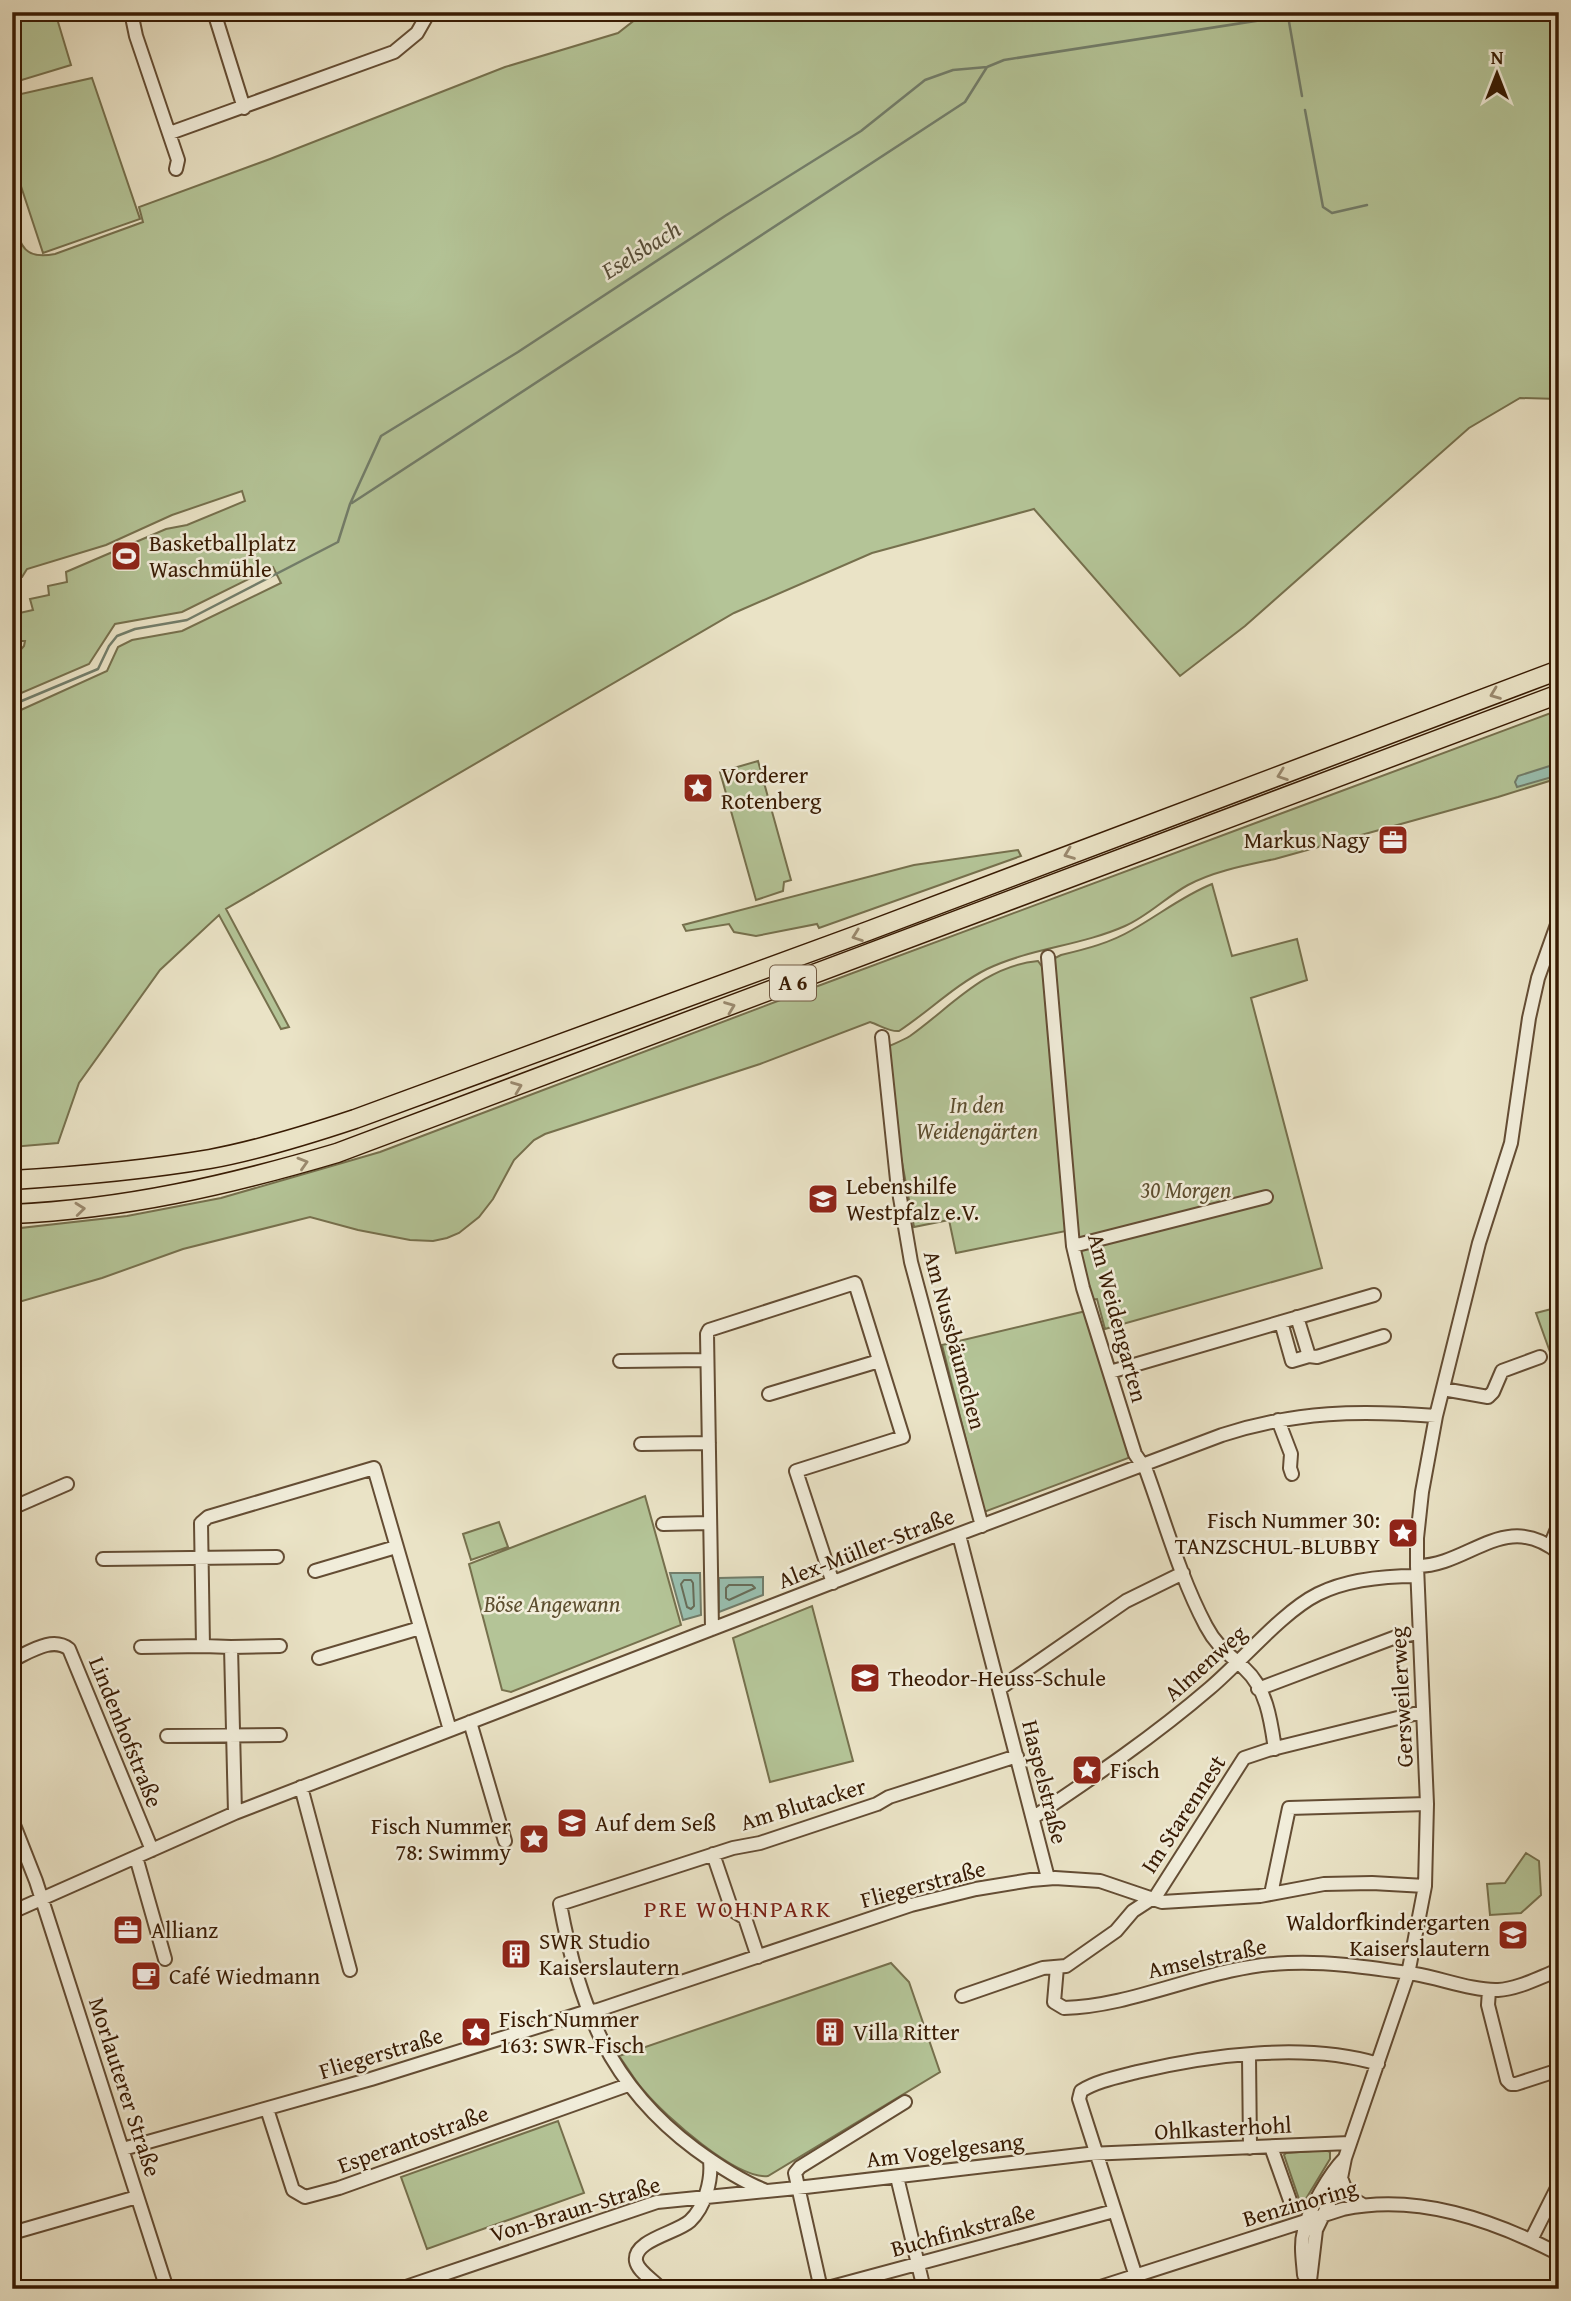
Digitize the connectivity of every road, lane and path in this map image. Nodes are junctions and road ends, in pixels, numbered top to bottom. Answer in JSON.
{"nodes":[{"id":1,"x":131,"y":12,"type":"edge"},
{"id":2,"x":214,"y":12,"type":"edge"},
{"id":3,"x":429,"y":12,"type":"edge"},
{"id":4,"x":244,"y":108,"type":"junction"},
{"id":5,"x":170,"y":134,"type":"junction"},
{"id":6,"x":176,"y":169,"type":"dead end"},
{"id":7,"x":1559,"y":670,"type":"edge"},
{"id":8,"x":1559,"y":694,"type":"edge"},
{"id":9,"x":1559,"y":919,"type":"edge"},
{"id":10,"x":1048,"y":957,"type":"dead end"},
{"id":11,"x":882,"y":1037,"type":"dead end"},
{"id":12,"x":12,"y":1180,"type":"edge"},
{"id":13,"x":1266,"y":1197,"type":"dead end"},
{"id":14,"x":12,"y":1214,"type":"edge"},
{"id":15,"x":1073,"y":1246,"type":"junction"},
{"id":16,"x":1374,"y":1295,"type":"dead end"},
{"id":17,"x":1297,"y":1317,"type":"junction"},
{"id":18,"x":1281,"y":1322,"type":"junction"},
{"id":19,"x":1384,"y":1336,"type":"dead end"},
{"id":20,"x":1309,"y":1356,"type":"junction"},
{"id":21,"x":1540,"y":1357,"type":"dead end"},
{"id":22,"x":707,"y":1360,"type":"junction"},
{"id":23,"x":879,"y":1361,"type":"junction"},
{"id":24,"x":620,"y":1362,"type":"dead end"},
{"id":25,"x":1110,"y":1372,"type":"junction"},
{"id":26,"x":1443,"y":1389,"type":"junction"},
{"id":27,"x":769,"y":1394,"type":"dead end"},
{"id":28,"x":1436,"y":1416,"type":"junction"},
{"id":29,"x":1278,"y":1420,"type":"junction"},
{"id":30,"x":709,"y":1443,"type":"junction"},
{"id":31,"x":641,"y":1444,"type":"dead end"},
{"id":32,"x":1142,"y":1466,"type":"junction"},
{"id":33,"x":1292,"y":1474,"type":"dead end"},
{"id":34,"x":67,"y":1483,"type":"dead end"},
{"id":35,"x":12,"y":1508,"type":"edge"},
{"id":36,"x":709,"y":1523,"type":"junction"},
{"id":37,"x":663,"y":1524,"type":"dead end"},
{"id":38,"x":1559,"y":1524,"type":"edge"},
{"id":39,"x":982,"y":1526,"type":"junction"},
{"id":40,"x":959,"y":1535,"type":"junction"},
{"id":41,"x":396,"y":1547,"type":"junction"},
{"id":42,"x":1554,"y":1549,"type":"edge"},
{"id":43,"x":276,"y":1557,"type":"dead end"},
{"id":44,"x":202,"y":1558,"type":"junction"},
{"id":45,"x":103,"y":1559,"type":"dead end"},
{"id":46,"x":315,"y":1571,"type":"dead end"},
{"id":47,"x":1417,"y":1571,"type":"junction"},
{"id":48,"x":1183,"y":1573,"type":"junction"},
{"id":49,"x":833,"y":1583,"type":"junction"},
{"id":50,"x":420,"y":1628,"type":"junction"},
{"id":51,"x":712,"y":1629,"type":"junction"},
{"id":52,"x":1418,"y":1633,"type":"junction"},
{"id":53,"x":203,"y":1646,"type":"junction"},
{"id":54,"x":279,"y":1646,"type":"dead end"},
{"id":55,"x":141,"y":1647,"type":"dead end"},
{"id":56,"x":231,"y":1647,"type":"junction"},
{"id":57,"x":319,"y":1658,"type":"dead end"},
{"id":58,"x":12,"y":1660,"type":"edge"},
{"id":59,"x":1238,"y":1664,"type":"junction"},
{"id":60,"x":999,"y":1689,"type":"junction"},
{"id":61,"x":1258,"y":1689,"type":"junction"},
{"id":62,"x":1423,"y":1712,"type":"junction"},
{"id":63,"x":470,"y":1722,"type":"junction"},
{"id":64,"x":450,"y":1730,"type":"junction"},
{"id":65,"x":280,"y":1734,"type":"dead end"},
{"id":66,"x":233,"y":1735,"type":"junction"},
{"id":67,"x":167,"y":1737,"type":"dead end"},
{"id":68,"x":1275,"y":1749,"type":"junction"},
{"id":69,"x":1017,"y":1756,"type":"junction"},
{"id":70,"x":301,"y":1787,"type":"junction"},
{"id":71,"x":1427,"y":1804,"type":"junction"},
{"id":72,"x":235,"y":1813,"type":"junction"},
{"id":73,"x":1034,"y":1817,"type":"junction"},
{"id":74,"x":12,"y":1820,"type":"edge"},
{"id":75,"x":505,"y":1841,"type":"dead end"},
{"id":76,"x":152,"y":1850,"type":"junction"},
{"id":77,"x":713,"y":1854,"type":"junction"},
{"id":78,"x":136,"y":1857,"type":"junction"},
{"id":79,"x":1048,"y":1878,"type":"junction"},
{"id":80,"x":1425,"y":1886,"type":"junction"},
{"id":81,"x":1271,"y":1894,"type":"junction"},
{"id":82,"x":41,"y":1899,"type":"junction"},
{"id":83,"x":1152,"y":1900,"type":"junction"},
{"id":84,"x":12,"y":1912,"type":"edge"},
{"id":85,"x":758,"y":1957,"type":"junction"},
{"id":86,"x":165,"y":1959,"type":"dead end"},
{"id":87,"x":1057,"y":1967,"type":"junction"},
{"id":88,"x":350,"y":1970,"type":"dead end"},
{"id":89,"x":1559,"y":1970,"type":"edge"},
{"id":90,"x":1408,"y":1974,"type":"junction"},
{"id":91,"x":1489,"y":1990,"type":"junction"},
{"id":92,"x":962,"y":1996,"type":"dead end"},
{"id":93,"x":589,"y":2011,"type":"junction"},
{"id":94,"x":1249,"y":2056,"type":"junction"},
{"id":95,"x":1378,"y":2064,"type":"junction"},
{"id":96,"x":1559,"y":2070,"type":"edge"},
{"id":97,"x":628,"y":2085,"type":"junction"},
{"id":98,"x":905,"y":2102,"type":"dead end"},
{"id":99,"x":267,"y":2109,"type":"junction"},
{"id":100,"x":1350,"y":2143,"type":"junction"},
{"id":101,"x":1271,"y":2147,"type":"junction"},
{"id":102,"x":1250,"y":2148,"type":"junction"},
{"id":103,"x":123,"y":2149,"type":"junction"},
{"id":104,"x":1098,"y":2154,"type":"junction"},
{"id":105,"x":1345,"y":2158,"type":"junction"},
{"id":106,"x":710,"y":2161,"type":"junction"},
{"id":107,"x":897,"y":2177,"type":"junction"},
{"id":108,"x":1341,"y":2178,"type":"junction"},
{"id":109,"x":1559,"y":2184,"type":"edge"},
{"id":110,"x":797,"y":2188,"type":"junction"},
{"id":111,"x":767,"y":2192,"type":"junction"},
{"id":112,"x":137,"y":2197,"type":"junction"},
{"id":113,"x":704,"y":2198,"type":"junction"},
{"id":114,"x":1363,"y":2205,"type":"junction"},
{"id":115,"x":1292,"y":2206,"type":"dead end"},
{"id":116,"x":1114,"y":2211,"type":"junction"},
{"id":117,"x":1324,"y":2215,"type":"junction"},
{"id":118,"x":1307,"y":2220,"type":"junction"},
{"id":119,"x":12,"y":2233,"type":"edge"},
{"id":120,"x":1531,"y":2240,"type":"junction"},
{"id":121,"x":1559,"y":2253,"type":"edge"},
{"id":122,"x":917,"y":2263,"type":"junction"},
{"id":123,"x":1135,"y":2275,"type":"junction"},
{"id":124,"x":167,"y":2289,"type":"edge"},
{"id":125,"x":400,"y":2289,"type":"edge"},
{"id":126,"x":661,"y":2289,"type":"edge"},
{"id":127,"x":823,"y":2289,"type":"edge"},
{"id":128,"x":924,"y":2289,"type":"edge"},
{"id":129,"x":1094,"y":2289,"type":"edge"},
{"id":130,"x":1140,"y":2289,"type":"edge"},
{"id":131,"x":1308,"y":2289,"type":"edge"}],
"edges":[{"from":1,"to":5,"type":"street"},
{"from":2,"to":4,"type":"street"},
{"from":3,"to":4,"type":"street"},
{"from":4,"to":5,"type":"street"},
{"from":5,"to":6,"type":"street"},
{"from":7,"to":12,"type":"highway","number":"A 6","one_way":true},
{"from":14,"to":8,"type":"highway","number":"A 6","one_way":true},
{"from":9,"to":26,"type":"street","name":"Gersweilerweg"},
{"from":10,"to":15,"type":"street","name":"Am Weidengarten"},
{"from":11,"to":39,"type":"street","name":"Am Nussbäumchen"},
{"from":13,"to":15,"type":"street"},
{"from":15,"to":25,"type":"street","name":"Am Weidengarten"},
{"from":16,"to":17,"type":"street"},
{"from":17,"to":18,"type":"street"},
{"from":17,"to":20,"type":"street"},
{"from":18,"to":20,"type":"street"},
{"from":18,"to":25,"type":"street"},
{"from":19,"to":20,"type":"street"},
{"from":21,"to":26,"type":"street"},
{"from":22,"to":23,"type":"street"},
{"from":22,"to":24,"type":"street"},
{"from":22,"to":30,"type":"street"},
{"from":23,"to":27,"type":"street"},
{"from":23,"to":49,"type":"street"},
{"from":25,"to":32,"type":"street","name":"Am Weidengarten"},
{"from":26,"to":28,"type":"street","name":"Gersweilerweg"},
{"from":28,"to":29,"type":"street","name":"Alex-Müller-Straße"},
{"from":28,"to":47,"type":"street","name":"Gersweilerweg"},
{"from":29,"to":32,"type":"street","name":"Alex-Müller-Straße"},
{"from":29,"to":33,"type":"street"},
{"from":30,"to":31,"type":"street"},
{"from":30,"to":36,"type":"street"},
{"from":32,"to":39,"type":"street","name":"Alex-Müller-Straße"},
{"from":32,"to":48,"type":"street","name":"Am Weidengarten"},
{"from":34,"to":35,"type":"street"},
{"from":36,"to":37,"type":"street"},
{"from":36,"to":51,"type":"street"},
{"from":38,"to":42,"type":"street"},
{"from":39,"to":40,"type":"street","name":"Alex-Müller-Straße"},
{"from":40,"to":49,"type":"street","name":"Alex-Müller-Straße"},
{"from":40,"to":60,"type":"street","name":"Haspelstraße"},
{"from":41,"to":44,"type":"street"},
{"from":41,"to":46,"type":"street"},
{"from":41,"to":50,"type":"street"},
{"from":42,"to":47,"type":"street","name":"Almenweg"},
{"from":43,"to":44,"type":"street"},
{"from":44,"to":45,"type":"street"},
{"from":44,"to":53,"type":"street"},
{"from":47,"to":52,"type":"street","name":"Gersweilerweg"},
{"from":47,"to":59,"type":"street","name":"Almenweg"},
{"from":48,"to":59,"type":"street","name":"Am Weidengarten"},
{"from":48,"to":60,"type":"street"},
{"from":49,"to":51,"type":"street","name":"Alex-Müller-Straße"},
{"from":50,"to":57,"type":"street"},
{"from":50,"to":64,"type":"street"},
{"from":51,"to":63,"type":"street","name":"Alex-Müller-Straße"},
{"from":52,"to":61,"type":"street"},
{"from":52,"to":62,"type":"street","name":"Gersweilerweg"},
{"from":53,"to":55,"type":"street"},
{"from":53,"to":56,"type":"street"},
{"from":54,"to":56,"type":"street"},
{"from":56,"to":66,"type":"street"},
{"from":58,"to":76,"type":"street","name":"Lindenhofstraße"},
{"from":59,"to":61,"type":"street"},
{"from":59,"to":73,"type":"street","name":"Almenweg"},
{"from":60,"to":69,"type":"street","name":"Haspelstraße"},
{"from":61,"to":68,"type":"street"},
{"from":62,"to":68,"type":"street","name":"Im Starennest"},
{"from":62,"to":71,"type":"street","name":"Gersweilerweg"},
{"from":63,"to":64,"type":"street","name":"Alex-Müller-Straße"},
{"from":63,"to":75,"type":"street"},
{"from":64,"to":70,"type":"street","name":"Alex-Müller-Straße"},
{"from":65,"to":66,"type":"street"},
{"from":66,"to":67,"type":"street"},
{"from":66,"to":72,"type":"street"},
{"from":68,"to":83,"type":"street","name":"Im Starennest"},
{"from":69,"to":73,"type":"street","name":"Haspelstraße"},
{"from":69,"to":77,"type":"street","name":"Am Blutacker"},
{"from":70,"to":72,"type":"street","name":"Alex-Müller-Straße"},
{"from":70,"to":88,"type":"street"},
{"from":71,"to":80,"type":"street","name":"Gersweilerweg"},
{"from":71,"to":81,"type":"street"},
{"from":72,"to":76,"type":"street","name":"Alex-Müller-Straße"},
{"from":73,"to":79,"type":"street","name":"Haspelstraße"},
{"from":74,"to":82,"type":"street","name":"Morlauterer Straße"},
{"from":76,"to":78,"type":"street","name":"Alex-Müller-Straße"},
{"from":77,"to":85,"type":"street"},
{"from":77,"to":93,"type":"street","name":"Am Blutacker"},
{"from":78,"to":82,"type":"street","name":"Alex-Müller-Straße"},
{"from":78,"to":86,"type":"street"},
{"from":79,"to":83,"type":"street","name":"Fliegerstraße"},
{"from":79,"to":85,"type":"street","name":"Fliegerstraße"},
{"from":80,"to":81,"type":"street","name":"Fliegerstraße"},
{"from":80,"to":90,"type":"street","name":"Gersweilerweg"},
{"from":81,"to":83,"type":"street","name":"Fliegerstraße"},
{"from":82,"to":84,"type":"street","name":"Alex-Müller-Straße"},
{"from":82,"to":103,"type":"street","name":"Morlauterer Straße"},
{"from":83,"to":87,"type":"street","name":"Im Starennest"},
{"from":85,"to":93,"type":"street","name":"Fliegerstraße"},
{"from":87,"to":90,"type":"street","name":"Amselstraße"},
{"from":87,"to":92,"type":"street","name":"Im Starennest"},
{"from":89,"to":91,"type":"street"},
{"from":90,"to":91,"type":"street"},
{"from":90,"to":95,"type":"street","name":"Gersweilerweg"},
{"from":91,"to":96,"type":"street"},
{"from":93,"to":97,"type":"street"},
{"from":93,"to":99,"type":"street","name":"Fliegerstraße"},
{"from":94,"to":95,"type":"street"},
{"from":94,"to":102,"type":"street"},
{"from":94,"to":104,"type":"street"},
{"from":95,"to":100,"type":"street","name":"Gersweilerweg"},
{"from":97,"to":99,"type":"street","name":"Esperantostraße"},
{"from":97,"to":106,"type":"street"},
{"from":98,"to":110,"type":"street","name":"Am Vogelgesang"},
{"from":99,"to":103,"type":"street","name":"Fliegerstraße"},
{"from":100,"to":101,"type":"street","name":"Ohlkasterhohl"},
{"from":100,"to":105,"type":"street","name":"Gersweilerweg"},
{"from":101,"to":102,"type":"street","name":"Ohlkasterhohl"},
{"from":101,"to":115,"type":"street"},
{"from":102,"to":104,"type":"street","name":"Ohlkasterhohl"},
{"from":103,"to":112,"type":"street","name":"Morlauterer Straße"},
{"from":104,"to":107,"type":"street","name":"Am Vogelgesang"},
{"from":104,"to":116,"type":"street"},
{"from":105,"to":108,"type":"street","name":"Gersweilerweg"},
{"from":105,"to":118,"type":"street","name":"Gersweilerweg"},
{"from":106,"to":111,"type":"street"},
{"from":106,"to":113,"type":"street"},
{"from":107,"to":110,"type":"street","name":"Am Vogelgesang"},
{"from":107,"to":122,"type":"street"},
{"from":108,"to":114,"type":"street"},
{"from":108,"to":117,"type":"street","name":"Gersweilerweg"},
{"from":109,"to":120,"type":"street"},
{"from":110,"to":111,"type":"street","name":"Am Vogelgesang"},
{"from":110,"to":127,"type":"street"},
{"from":111,"to":113,"type":"street","name":"Von-Braun-Straße"},
{"from":112,"to":119,"type":"street"},
{"from":112,"to":124,"type":"street","name":"Morlauterer Straße"},
{"from":113,"to":125,"type":"street","name":"Von-Braun-Straße"},
{"from":113,"to":126,"type":"street"},
{"from":114,"to":117,"type":"street","name":"Benzinoring"},
{"from":114,"to":120,"type":"street","name":"Benzinoring"},
{"from":116,"to":122,"type":"street","name":"Buchfinkstraße"},
{"from":116,"to":123,"type":"street"},
{"from":117,"to":118,"type":"street","name":"Benzinoring"},
{"from":117,"to":131,"type":"street","name":"Gersweilerweg"},
{"from":118,"to":123,"type":"street","name":"Benzinoring"},
{"from":118,"to":131,"type":"street","name":"Gersweilerweg"},
{"from":120,"to":121,"type":"street","name":"Benzinoring"},
{"from":122,"to":127,"type":"street","name":"Buchfinkstraße"},
{"from":122,"to":128,"type":"street"},
{"from":123,"to":129,"type":"street","name":"Benzinoring"},
{"from":123,"to":130,"type":"street"}]}
